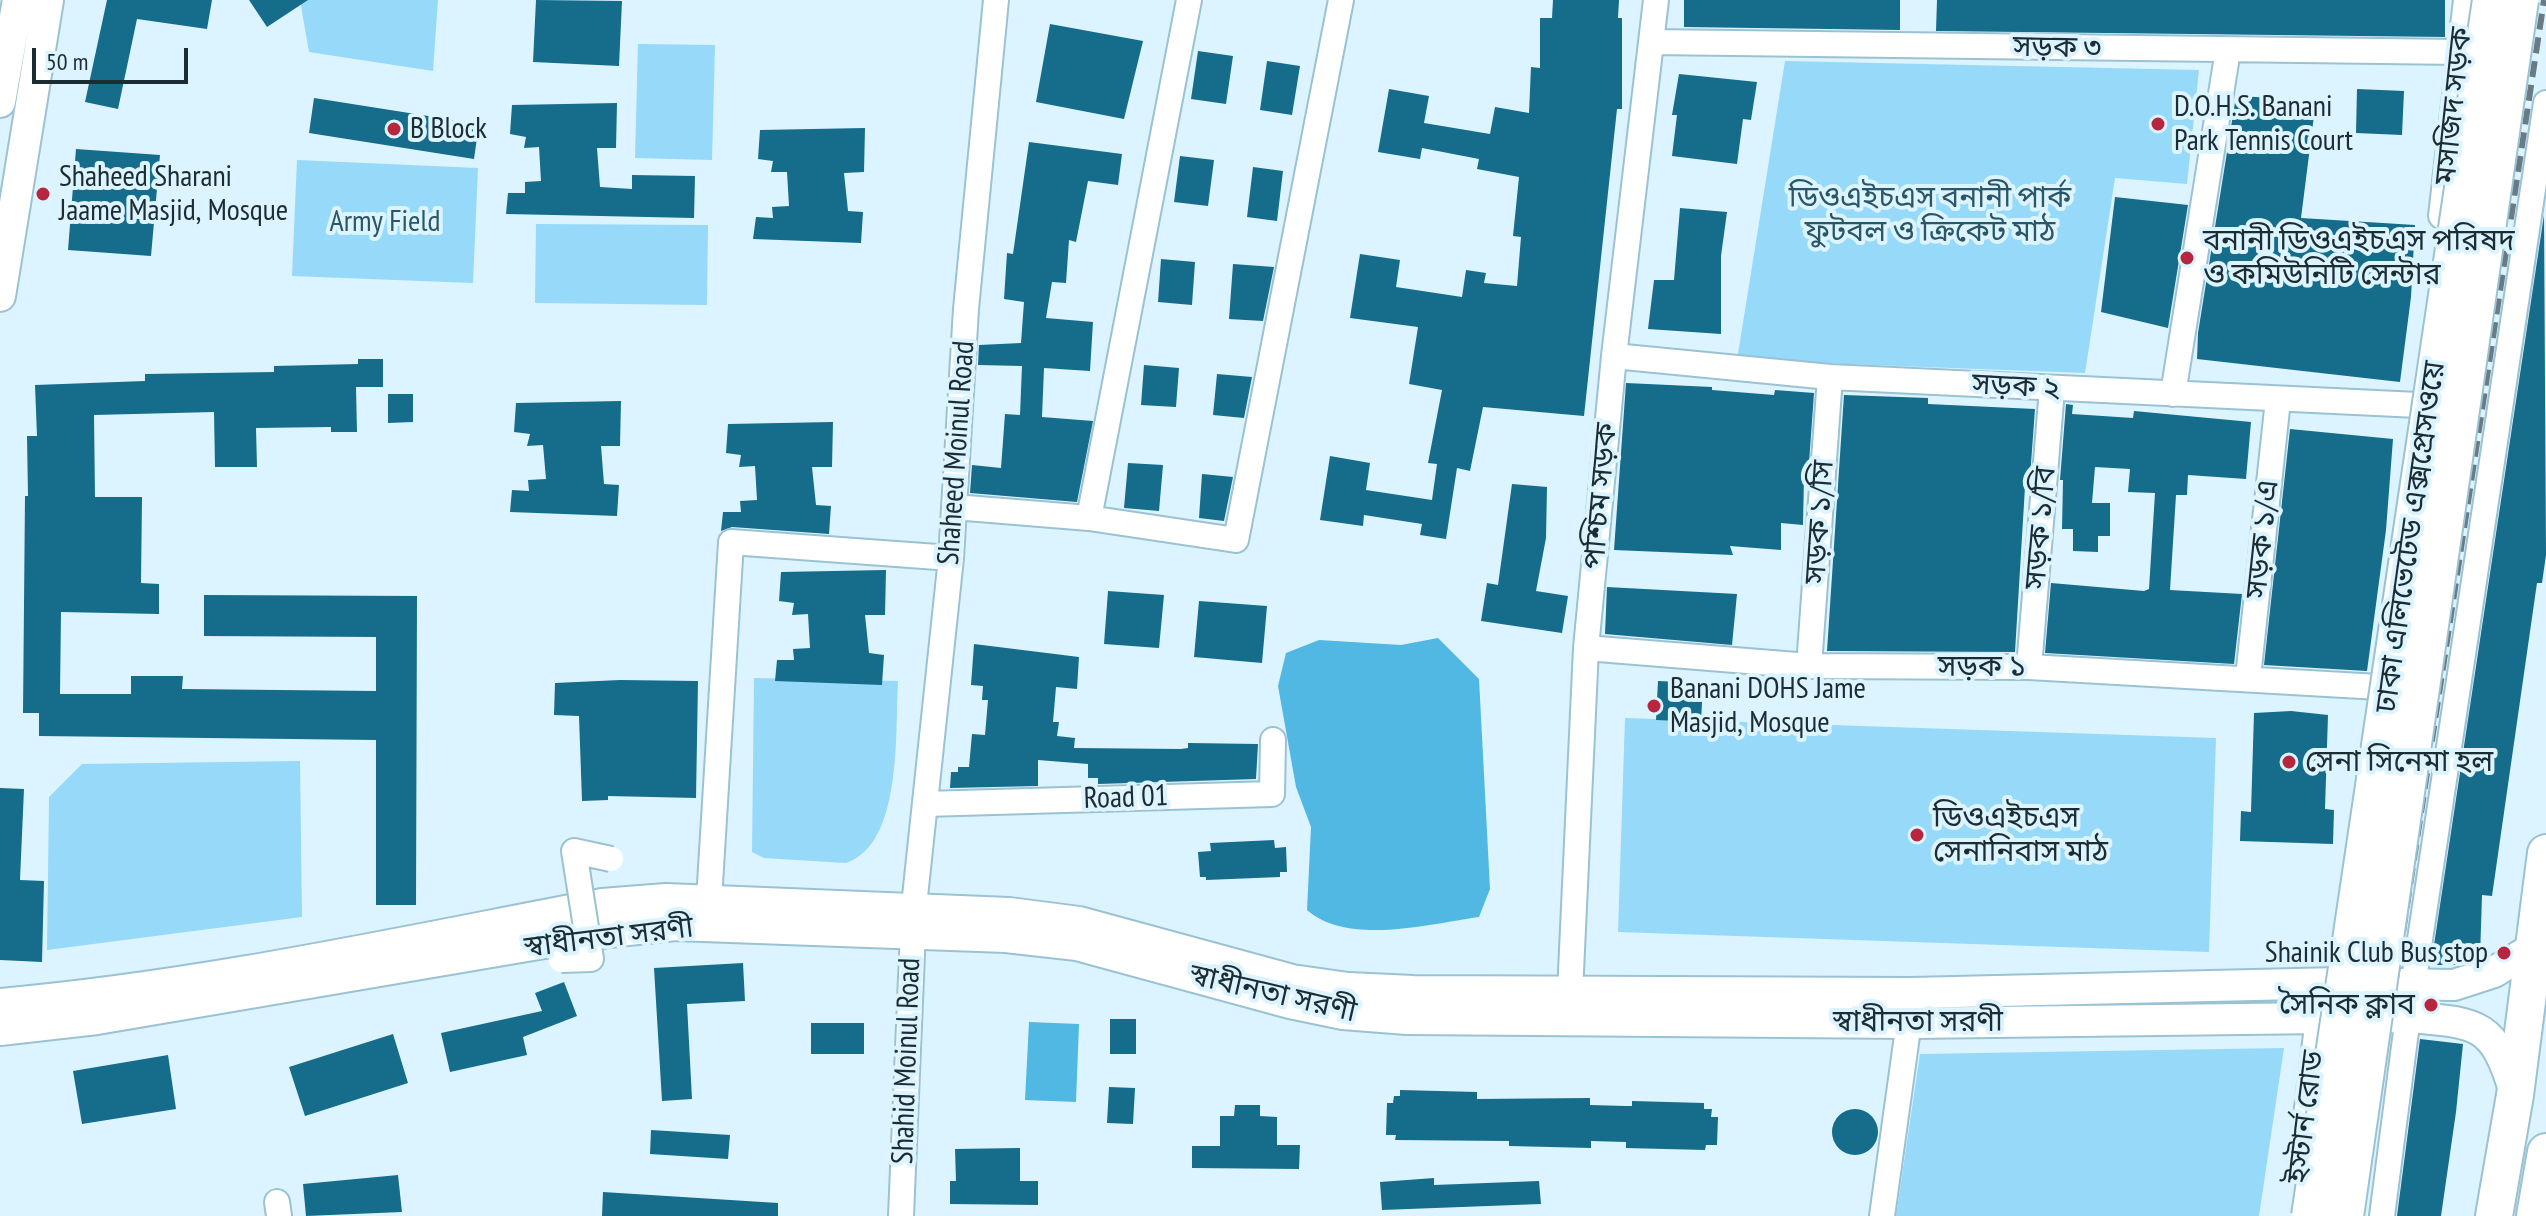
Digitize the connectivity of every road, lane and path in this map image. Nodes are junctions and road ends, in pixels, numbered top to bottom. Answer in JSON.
{"nodes":[{"id":1,"x":18,"y":0,"type":"edge"},
{"id":2,"x":48,"y":0,"type":"edge"},
{"id":3,"x":996,"y":0,"type":"edge"},
{"id":4,"x":1189,"y":0,"type":"edge"},
{"id":5,"x":1341,"y":0,"type":"edge"},
{"id":6,"x":1656,"y":0,"type":"edge"},
{"id":7,"x":2466,"y":0,"type":"edge"},
{"id":8,"x":2491,"y":0,"type":"edge"},
{"id":9,"x":2520,"y":0,"type":"edge"},
{"id":10,"x":1652,"y":42,"type":"junction"},
{"id":11,"x":2228,"y":50,"type":"junction"},
{"id":12,"x":2461,"y":52,"type":"junction"},
{"id":13,"x":0,"y":102,"type":"edge"},
{"id":14,"x":2546,"y":103,"type":"edge"},
{"id":15,"x":0,"y":296,"type":"edge"},
{"id":16,"x":1614,"y":356,"type":"junction"},
{"id":17,"x":1830,"y":377,"type":"junction"},
{"id":18,"x":2052,"y":389,"type":"junction"},
{"id":19,"x":2173,"y":394,"type":"junction"},
{"id":20,"x":2278,"y":400,"type":"junction"},
{"id":21,"x":2418,"y":405,"type":"junction"},
{"id":22,"x":954,"y":507,"type":"junction"},
{"id":23,"x":1089,"y":518,"type":"junction"},
{"id":24,"x":951,"y":558,"type":"junction"},
{"id":25,"x":1586,"y":648,"type":"junction"},
{"id":26,"x":1809,"y":666,"type":"junction"},
{"id":27,"x":2029,"y":667,"type":"junction"},
{"id":28,"x":2248,"y":677,"type":"junction"},
{"id":29,"x":2379,"y":687,"type":"junction"},
{"id":30,"x":1273,"y":740,"type":"dead end"},
{"id":31,"x":925,"y":804,"type":"junction"},
{"id":32,"x":2546,"y":853,"type":"edge"},
{"id":33,"x":611,"y":859,"type":"dead end"},
{"id":34,"x":709,"y":900,"type":"junction"},
{"id":35,"x":913,"y":920,"type":"junction"},
{"id":36,"x":2533,"y":948,"type":"junction"},
{"id":37,"x":561,"y":960,"type":"dead end"},
{"id":38,"x":2339,"y":983,"type":"junction"},
{"id":39,"x":2413,"y":985,"type":"junction"},
{"id":40,"x":1570,"y":993,"type":"junction"},
{"id":41,"x":1911,"y":993,"type":"junction"},
{"id":42,"x":0,"y":1004,"type":"edge"},
{"id":43,"x":2409,"y":1017,"type":"junction"},
{"id":44,"x":2326,"y":1018,"type":"junction"},
{"id":45,"x":1911,"y":1023,"type":"junction"},
{"id":46,"x":0,"y":1030,"type":"edge"},
{"id":47,"x":2515,"y":1095,"type":"junction"},
{"id":48,"x":2546,"y":1152,"type":"edge"},
{"id":49,"x":901,"y":1216,"type":"edge"},
{"id":50,"x":1882,"y":1216,"type":"edge"},
{"id":51,"x":2294,"y":1216,"type":"edge"},
{"id":52,"x":2310,"y":1216,"type":"edge"},
{"id":53,"x":2345,"y":1216,"type":"edge"},
{"id":54,"x":2382,"y":1216,"type":"edge"},
{"id":55,"x":2494,"y":1216,"type":"edge"},
{"id":56,"x":2535,"y":1216,"type":"edge"}],
"edges":[{"from":1,"to":13,"type":"main road"},
{"from":2,"to":15,"type":"main road"},
{"from":3,"to":22,"type":"street","name":"Shaheed Moinul Road"},
{"from":4,"to":23,"type":"street"},
{"from":5,"to":23,"type":"street"},
{"from":6,"to":10,"type":"street","name":"পশ্চিম সড়ক"},
{"from":7,"to":12,"type":"street","name":"মসজিদ সড়ক"},
{"from":8,"to":52,"type":"highway","name":"ঢাকা এলিভেটেড এক্সপ্রেসওয়ে","bridge":true},
{"from":9,"to":53,"type":"highway","name":"ঢাকা এলিভেটেড এক্সপ্রেসওয়ে","bridge":true},
{"from":10,"to":11,"type":"street","name":"সড়ক ৩"},
{"from":10,"to":16,"type":"street","name":"পশ্চিম সড়ক"},
{"from":11,"to":12,"type":"street","name":"সড়ক ৩"},
{"from":11,"to":19,"type":"street"},
{"from":12,"to":21,"type":"street","name":"মসজিদ সড়ক"},
{"from":14,"to":39,"type":"street"},
{"from":16,"to":17,"type":"street","name":"সড়ক ২"},
{"from":16,"to":25,"type":"street","name":"পশ্চিম সড়ক"},
{"from":17,"to":18,"type":"street","name":"সড়ক ২"},
{"from":17,"to":26,"type":"street","name":"সড়ক ১/সি"},
{"from":18,"to":19,"type":"street","name":"সড়ক ২"},
{"from":18,"to":27,"type":"street","name":"সড়ক ১/বি"},
{"from":19,"to":20,"type":"street","name":"সড়ক ২"},
{"from":20,"to":21,"type":"street","name":"সড়ক ২"},
{"from":20,"to":28,"type":"street","name":"সড়ক ১/এ"},
{"from":21,"to":29,"type":"street","name":"মসজিদ সড়ক"},
{"from":22,"to":23,"type":"street"},
{"from":22,"to":24,"type":"street","name":"Shaheed Moinul Road"},
{"from":24,"to":31,"type":"street","name":"Shaheed Moinul Road"},
{"from":24,"to":34,"type":"street"},
{"from":25,"to":26,"type":"street","name":"সড়ক ১"},
{"from":25,"to":40,"type":"street","name":"পশ্চিম সড়ক"},
{"from":26,"to":27,"type":"street","name":"সড়ক ১"},
{"from":27,"to":28,"type":"street","name":"সড়ক ১"},
{"from":28,"to":29,"type":"street","name":"সড়ক ১"},
{"from":29,"to":38,"type":"street","name":"ইস্টার্ন রোড"},
{"from":30,"to":31,"type":"street","name":"Road 01"},
{"from":31,"to":35,"type":"street","name":"Shaheed Moinul Road"},
{"from":32,"to":36,"type":"highway"},
{"from":33,"to":37,"type":"street","bridge":true},
{"from":34,"to":35,"type":"main road","name":"স্বাধীনতা সরণী"},
{"from":34,"to":42,"type":"main road","name":"স্বাধীনতা সরণী"},
{"from":35,"to":40,"type":"main road","name":"স্বাধীনতা সরণী"},
{"from":35,"to":45,"type":"main road","name":"স্বাধীনতা সরণী"},
{"from":35,"to":46,"type":"main road","name":"স্বাধীনতা সরণী"},
{"from":35,"to":49,"type":"street","name":"Shahid Moinul Road"},
{"from":36,"to":39,"type":"main road","name":"স্বাধীনতা সরণী"},
{"from":36,"to":47,"type":"highway"},
{"from":38,"to":39,"type":"main road","name":"স্বাধীনতা সরণী"},
{"from":38,"to":41,"type":"main road","name":"স্বাধীনতা সরণী"},
{"from":38,"to":44,"type":"street","name":"ইস্টার্ন রোড"},
{"from":39,"to":43,"type":"street"},
{"from":40,"to":41,"type":"main road","name":"স্বাধীনতা সরণী"},
{"from":41,"to":45,"type":"street"},
{"from":43,"to":44,"type":"main road","name":"স্বাধীনতা সরণী"},
{"from":43,"to":47,"type":"main road","name":"স্বাধীনতা সরণী"},
{"from":43,"to":54,"type":"street"},
{"from":44,"to":45,"type":"main road","name":"স্বাধীনতা সরণী"},
{"from":44,"to":51,"type":"street","name":"ইস্টার্ন রোড"},
{"from":45,"to":50,"type":"street"},
{"from":47,"to":55,"type":"highway"},
{"from":48,"to":56,"type":"highway"}]}
